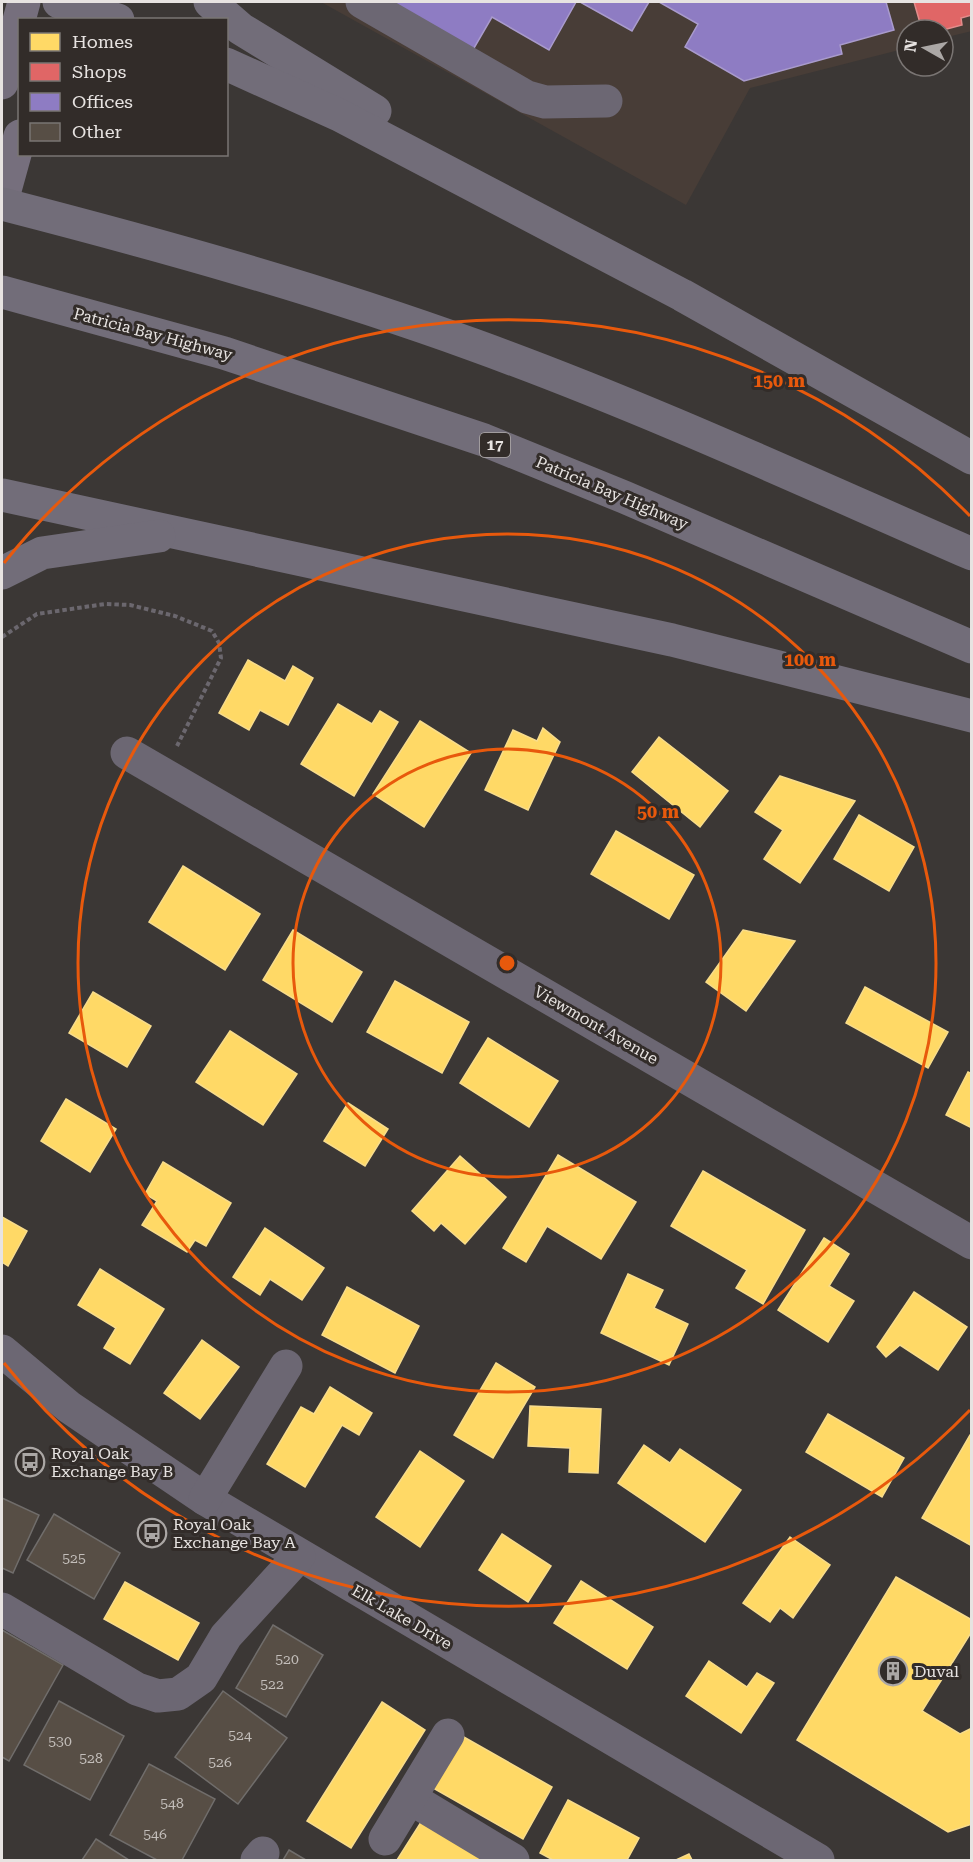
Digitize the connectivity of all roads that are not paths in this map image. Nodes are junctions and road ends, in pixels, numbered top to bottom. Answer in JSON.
{"nodes":[{"id":1,"x":24,"y":2,"type":"edge"},
{"id":2,"x":60,"y":2,"type":"edge"},
{"id":3,"x":210,"y":2,"type":"edge"},
{"id":4,"x":362,"y":2,"type":"edge"},
{"id":5,"x":20,"y":18,"type":"edge"},
{"id":6,"x":56,"y":18,"type":"edge"},
{"id":7,"x":112,"y":18,"type":"edge"},
{"id":8,"x":18,"y":24,"type":"edge"},
{"id":9,"x":228,"y":65,"type":"edge"},
{"id":10,"x":2,"y":83,"type":"edge"},
{"id":11,"x":606,"y":101,"type":"dead end"},
{"id":12,"x":18,"y":142,"type":"edge"},
{"id":13,"x":2,"y":202,"type":"edge"},
{"id":14,"x":2,"y":292,"type":"edge"},
{"id":15,"x":682,"y":295,"type":"junction"},
{"id":16,"x":972,"y":458,"type":"edge"},
{"id":17,"x":2,"y":495,"type":"edge"},
{"id":18,"x":179,"y":532,"type":"junction"},
{"id":19,"x":972,"y":554,"type":"edge"},
{"id":20,"x":2,"y":573,"type":"edge"},
{"id":21,"x":972,"y":647,"type":"edge"},
{"id":22,"x":972,"y":716,"type":"edge"},
{"id":23,"x":127,"y":753,"type":"dead end"},
{"id":24,"x":972,"y":1243,"type":"edge"},
{"id":25,"x":2,"y":1351,"type":"edge"},
{"id":26,"x":286,"y":1366,"type":"dead end"},
{"id":27,"x":205,"y":1499,"type":"junction"},
{"id":28,"x":298,"y":1556,"type":"junction"},
{"id":29,"x":2,"y":1609,"type":"edge"},
{"id":30,"x":448,"y":1735,"type":"dead end"},
{"id":31,"x":410,"y":1797,"type":"junction"},
{"id":32,"x":385,"y":1839,"type":"dead end"},
{"id":33,"x":513,"y":1860,"type":"edge"},
{"id":34,"x":818,"y":1860,"type":"edge"}],
"edges":[{"from":1,"to":5,"type":"main road"},
{"from":2,"to":6,"type":"main road"},
{"from":2,"to":7,"type":"highway"},
{"from":3,"to":15,"type":"highway"},
{"from":4,"to":11,"type":"street"},
{"from":8,"to":10,"type":"main road"},
{"from":9,"to":15,"type":"highway"},
{"from":12,"to":13,"type":"main road"},
{"from":13,"to":19,"type":"highway"},
{"from":14,"to":21,"type":"highway","name":"Patricia Bay Highway","number":"17"},
{"from":15,"to":16,"type":"highway"},
{"from":17,"to":18,"type":"highway"},
{"from":18,"to":20,"type":"highway"},
{"from":18,"to":22,"type":"highway"},
{"from":23,"to":24,"type":"street","name":"Viewmont Avenue"},
{"from":25,"to":27,"type":"street","name":"Elk Lake Drive"},
{"from":26,"to":27,"type":"street"},
{"from":27,"to":28,"type":"street","name":"Elk Lake Drive"},
{"from":28,"to":29,"type":"street"},
{"from":28,"to":34,"type":"street","name":"Elk Lake Drive"},
{"from":30,"to":31,"type":"street"},
{"from":31,"to":32,"type":"street"},
{"from":31,"to":33,"type":"street"}]}
